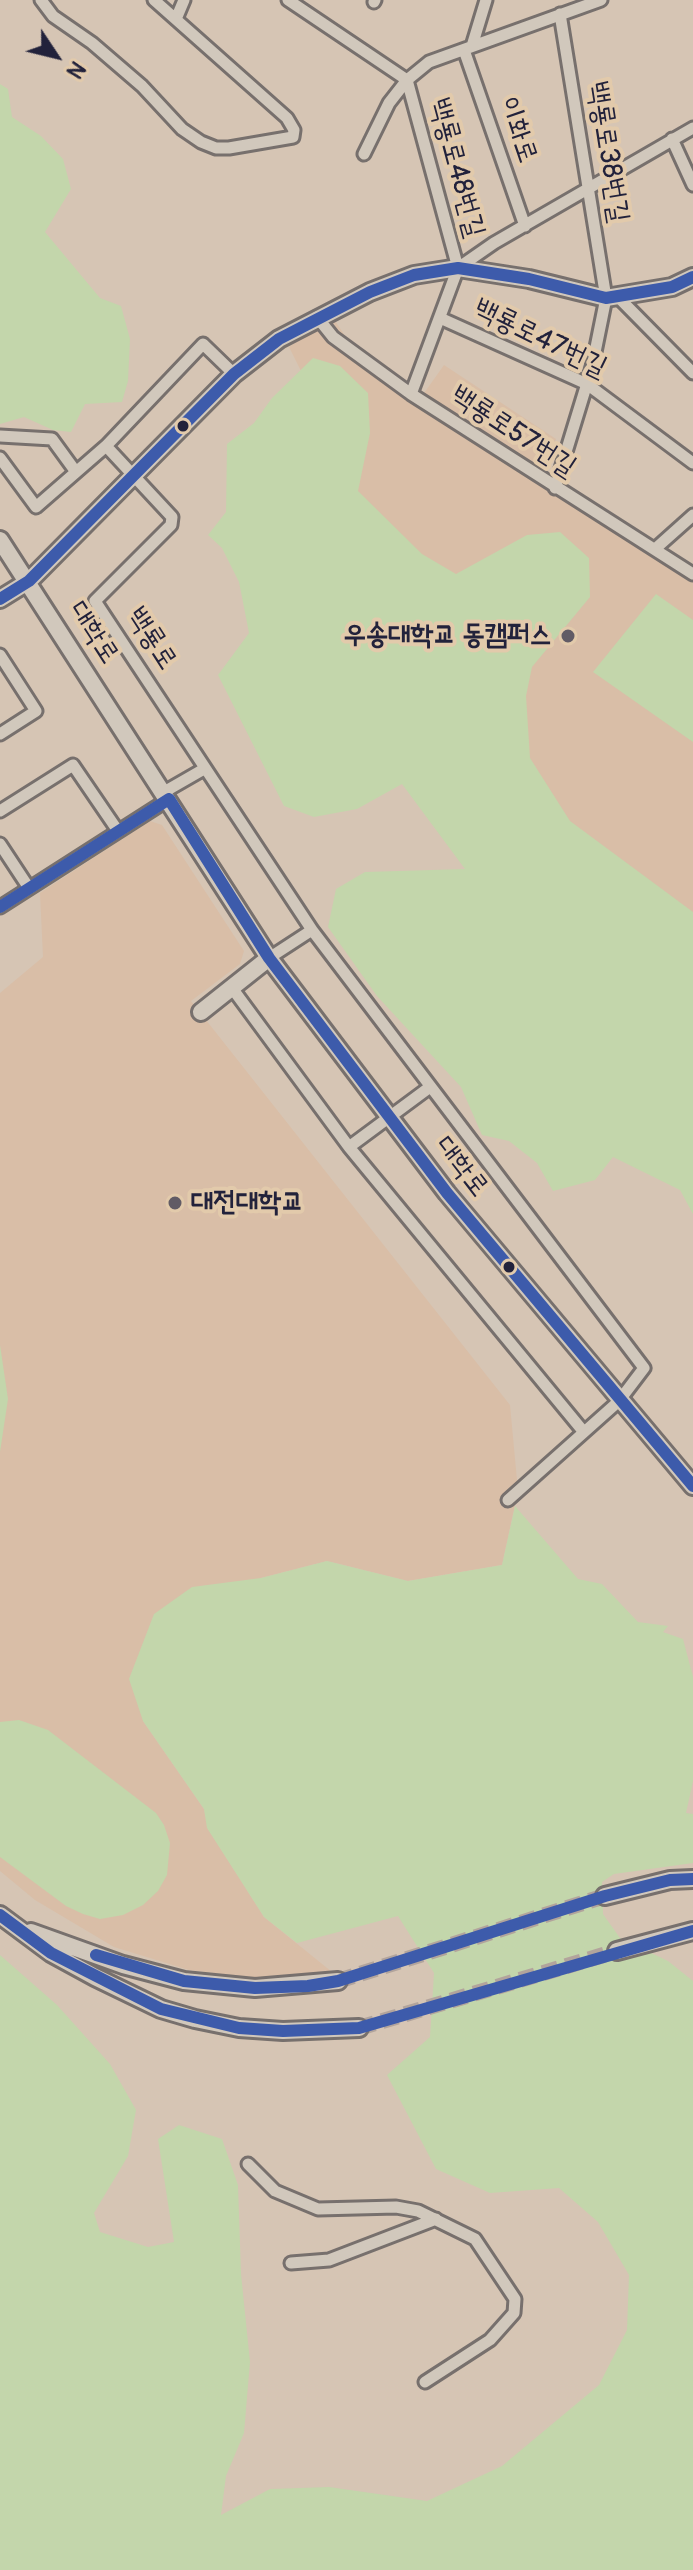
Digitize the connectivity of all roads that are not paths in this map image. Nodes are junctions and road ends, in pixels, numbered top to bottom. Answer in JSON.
{"nodes":[{"id":1,"x":41,"y":0,"type":"edge"},
{"id":2,"x":154,"y":0,"type":"edge"},
{"id":3,"x":184,"y":0,"type":"edge"},
{"id":4,"x":288,"y":0,"type":"edge"},
{"id":5,"x":486,"y":0,"type":"edge"},
{"id":6,"x":601,"y":0,"type":"edge"},
{"id":7,"x":560,"y":14,"type":"junction"},
{"id":8,"x":176,"y":19,"type":"junction"},
{"id":9,"x":468,"y":48,"type":"junction"},
{"id":10,"x":407,"y":80,"type":"junction"},
{"id":11,"x":693,"y":128,"type":"edge"},
{"id":12,"x":672,"y":139,"type":"junction"},
{"id":13,"x":364,"y":154,"type":"dead end"},
{"id":14,"x":693,"y":185,"type":"edge"},
{"id":15,"x":589,"y":191,"type":"junction"},
{"id":16,"x":525,"y":226,"type":"junction"},
{"id":17,"x":458,"y":268,"type":"junction"},
{"id":18,"x":693,"y":277,"type":"edge"},
{"id":19,"x":612,"y":298,"type":"junction"},
{"id":20,"x":317,"y":317,"type":"junction"},
{"id":21,"x":440,"y":318,"type":"junction"},
{"id":22,"x":693,"y":373,"type":"edge"},
{"id":23,"x":234,"y":374,"type":"junction"},
{"id":24,"x":587,"y":384,"type":"junction"},
{"id":25,"x":411,"y":394,"type":"junction"},
{"id":26,"x":0,"y":436,"type":"edge"},
{"id":27,"x":106,"y":446,"type":"junction"},
{"id":28,"x":0,"y":458,"type":"edge"},
{"id":29,"x":693,"y":463,"type":"edge"},
{"id":30,"x":76,"y":472,"type":"junction"},
{"id":31,"x":134,"y":476,"type":"junction"},
{"id":32,"x":555,"y":488,"type":"junction"},
{"id":33,"x":693,"y":515,"type":"edge"},
{"id":34,"x":0,"y":540,"type":"edge"},
{"id":35,"x":655,"y":549,"type":"junction"},
{"id":36,"x":693,"y":574,"type":"edge"},
{"id":37,"x":29,"y":581,"type":"junction"},
{"id":38,"x":0,"y":599,"type":"edge"},
{"id":39,"x":0,"y":655,"type":"edge"},
{"id":40,"x":0,"y":734,"type":"edge"},
{"id":41,"x":204,"y":769,"type":"junction"},
{"id":42,"x":167,"y":795,"type":"junction"},
{"id":43,"x":0,"y":811,"type":"edge"},
{"id":44,"x":118,"y":831,"type":"junction"},
{"id":45,"x":0,"y":844,"type":"edge"},
{"id":46,"x":29,"y":888,"type":"junction"},
{"id":47,"x":0,"y":907,"type":"edge"},
{"id":48,"x":312,"y":930,"type":"junction"},
{"id":49,"x":269,"y":958,"type":"junction"},
{"id":50,"x":232,"y":988,"type":"junction"},
{"id":51,"x":201,"y":1012,"type":"dead end"},
{"id":52,"x":430,"y":1087,"type":"junction"},
{"id":53,"x":390,"y":1117,"type":"junction"},
{"id":54,"x":349,"y":1147,"type":"junction"},
{"id":55,"x":619,"y":1401,"type":"junction"},
{"id":56,"x":583,"y":1431,"type":"junction"},
{"id":57,"x":693,"y":1486,"type":"edge"},
{"id":58,"x":508,"y":1500,"type":"dead end"},
{"id":59,"x":693,"y":1879,"type":"edge"},
{"id":60,"x":605,"y":1896,"type":"tunnel mouth"},
{"id":61,"x":0,"y":1915,"type":"edge"},
{"id":62,"x":15,"y":1926,"type":"junction"},
{"id":63,"x":693,"y":1931,"type":"edge"},
{"id":64,"x":617,"y":1951,"type":"tunnel mouth"},
{"id":65,"x":338,"y":1981,"type":"tunnel mouth"},
{"id":66,"x":359,"y":2028,"type":"tunnel mouth"},
{"id":67,"x":248,"y":2164,"type":"dead end"},
{"id":68,"x":436,"y":2219,"type":"junction"},
{"id":69,"x":291,"y":2263,"type":"dead end"},
{"id":70,"x":425,"y":2382,"type":"dead end"}],
"edges":[{"from":1,"to":8,"type":"street"},
{"from":2,"to":8,"type":"street"},
{"from":3,"to":8,"type":"street"},
{"from":4,"to":10,"type":"street","name":"백룡로48번길"},
{"from":5,"to":9,"type":"street"},
{"from":6,"to":7,"type":"street"},
{"from":7,"to":9,"type":"street"},
{"from":7,"to":15,"type":"street","name":"백룡로38번길"},
{"from":9,"to":10,"type":"street"},
{"from":9,"to":16,"type":"street","name":"이화로"},
{"from":10,"to":13,"type":"street"},
{"from":10,"to":17,"type":"street","name":"백룡로48번길"},
{"from":11,"to":12,"type":"street"},
{"from":12,"to":14,"type":"street"},
{"from":12,"to":15,"type":"street"},
{"from":15,"to":16,"type":"street"},
{"from":15,"to":19,"type":"street","name":"백룡로38번길"},
{"from":16,"to":17,"type":"street"},
{"from":17,"to":19,"type":"main road"},
{"from":17,"to":20,"type":"main road"},
{"from":17,"to":21,"type":"street"},
{"from":18,"to":19,"type":"main road"},
{"from":19,"to":22,"type":"street"},
{"from":19,"to":24,"type":"street"},
{"from":20,"to":23,"type":"main road"},
{"from":20,"to":25,"type":"street","name":"백룡로57번길"},
{"from":21,"to":24,"type":"street","name":"백룡로47번길"},
{"from":21,"to":25,"type":"street"},
{"from":23,"to":27,"type":"street"},
{"from":23,"to":31,"type":"main road"},
{"from":24,"to":29,"type":"street","name":"백룡로47번길"},
{"from":24,"to":32,"type":"street"},
{"from":25,"to":32,"type":"street","name":"백룡로57번길"},
{"from":26,"to":30,"type":"street"},
{"from":27,"to":30,"type":"street"},
{"from":27,"to":31,"type":"street"},
{"from":28,"to":30,"type":"street"},
{"from":31,"to":37,"type":"main road"},
{"from":31,"to":41,"type":"street","name":"백룡로"},
{"from":32,"to":35,"type":"street","name":"백룡로57번길"},
{"from":33,"to":35,"type":"street"},
{"from":34,"to":37,"type":"main road","name":"대학로"},
{"from":35,"to":36,"type":"street","name":"백룡로57번길"},
{"from":37,"to":38,"type":"main road"},
{"from":37,"to":42,"type":"main road","name":"대학로"},
{"from":39,"to":40,"type":"street"},
{"from":41,"to":42,"type":"street"},
{"from":41,"to":48,"type":"street"},
{"from":42,"to":44,"type":"street"},
{"from":42,"to":49,"type":"main road","name":"대학로"},
{"from":43,"to":44,"type":"street"},
{"from":44,"to":46,"type":"street"},
{"from":45,"to":46,"type":"street"},
{"from":46,"to":47,"type":"street"},
{"from":48,"to":49,"type":"street"},
{"from":48,"to":52,"type":"street"},
{"from":49,"to":50,"type":"main road"},
{"from":49,"to":53,"type":"main road","name":"대학로"},
{"from":50,"to":51,"type":"main road"},
{"from":50,"to":54,"type":"street"},
{"from":52,"to":53,"type":"street"},
{"from":52,"to":55,"type":"street"},
{"from":53,"to":54,"type":"street"},
{"from":53,"to":55,"type":"main road","name":"대학로"},
{"from":54,"to":56,"type":"street"},
{"from":55,"to":56,"type":"street"},
{"from":55,"to":57,"type":"main road","name":"대학로"},
{"from":56,"to":58,"type":"street"},
{"from":59,"to":60,"type":"main road"},
{"from":61,"to":62,"type":"main road"},
{"from":62,"to":65,"type":"main road"},
{"from":62,"to":66,"type":"main road"},
{"from":63,"to":64,"type":"main road"},
{"from":67,"to":68,"type":"street"},
{"from":68,"to":69,"type":"street"},
{"from":68,"to":70,"type":"street"}]}
